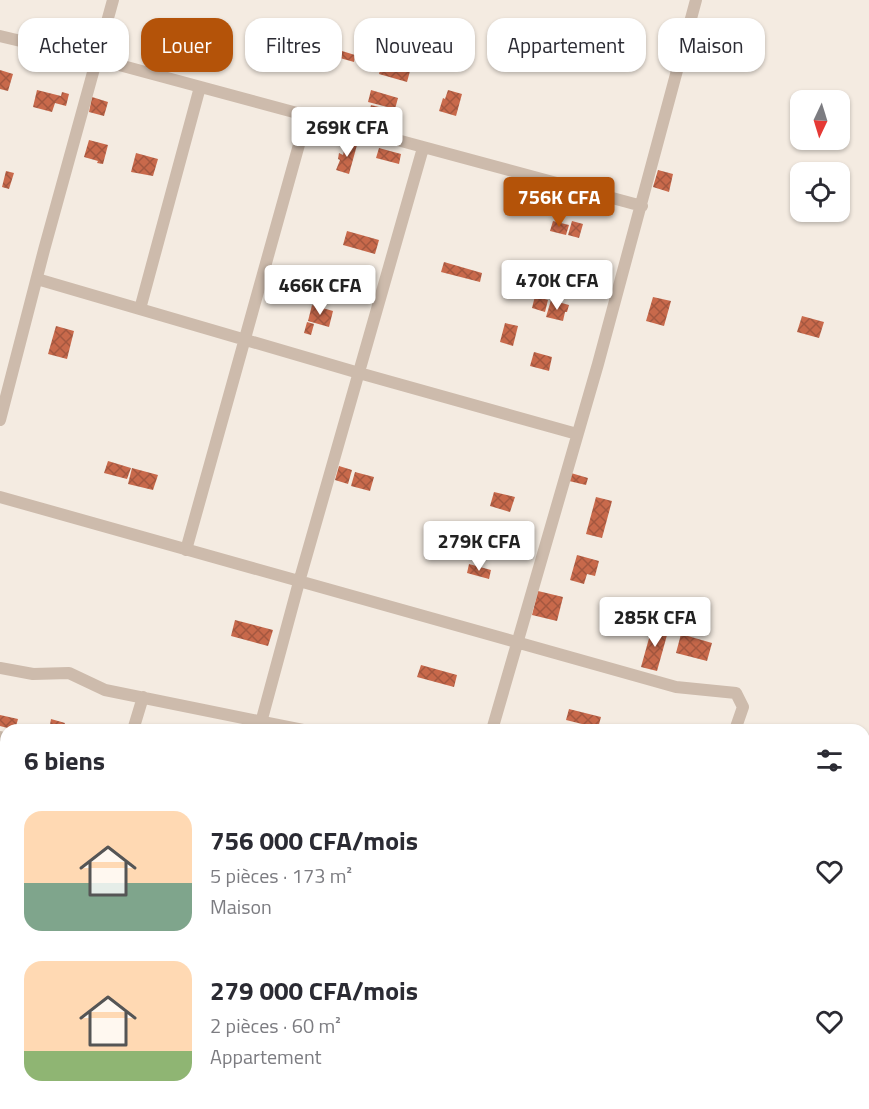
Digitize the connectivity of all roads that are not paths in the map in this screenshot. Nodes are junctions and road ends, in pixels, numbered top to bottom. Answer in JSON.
{"nodes":[{"id":1,"x":113,"y":0,"type":"edge"},
{"id":2,"x":696,"y":0,"type":"edge"},
{"id":3,"x":108,"y":18,"type":"edge"},
{"id":4,"x":0,"y":36,"type":"edge"},
{"id":5,"x":18,"y":40,"type":"edge"},
{"id":6,"x":129,"y":68,"type":"edge"},
{"id":7,"x":93,"y":72,"type":"edge"},
{"id":8,"x":200,"y":87,"type":"junction"},
{"id":9,"x":307,"y":116,"type":"junction"},
{"id":10,"x":423,"y":148,"type":"junction"},
{"id":11,"x":642,"y":206,"type":"junction"},
{"id":12,"x":37,"y":279,"type":"junction"},
{"id":13,"x":140,"y":309,"type":"junction"},
{"id":14,"x":245,"y":340,"type":"junction"},
{"id":15,"x":359,"y":373,"type":"junction"},
{"id":16,"x":0,"y":420,"type":"edge"},
{"id":17,"x":577,"y":434,"type":"junction"},
{"id":18,"x":0,"y":497,"type":"edge"},
{"id":19,"x":186,"y":549,"type":"junction"},
{"id":20,"x":299,"y":582,"type":"junction"},
{"id":21,"x":517,"y":640,"type":"junction"},
{"id":22,"x":0,"y":668,"type":"edge"},
{"id":23,"x":142,"y":697,"type":"junction"},
{"id":24,"x":135,"y":724,"type":"edge"},
{"id":25,"x":253,"y":724,"type":"edge"},
{"id":26,"x":262,"y":724,"type":"edge"},
{"id":27,"x":494,"y":724,"type":"edge"},
{"id":28,"x":737,"y":724,"type":"edge"}],
"edges":[{"from":1,"to":3,"type":"street"},
{"from":2,"to":11,"type":"street"},
{"from":4,"to":5,"type":"street"},
{"from":6,"to":8,"type":"street"},
{"from":7,"to":12,"type":"street"},
{"from":8,"to":9,"type":"street"},
{"from":8,"to":13,"type":"street"},
{"from":9,"to":10,"type":"street"},
{"from":9,"to":14,"type":"street"},
{"from":10,"to":11,"type":"street"},
{"from":10,"to":15,"type":"street"},
{"from":11,"to":17,"type":"street"},
{"from":12,"to":13,"type":"street"},
{"from":12,"to":16,"type":"street"},
{"from":13,"to":14,"type":"street"},
{"from":14,"to":15,"type":"street"},
{"from":14,"to":19,"type":"street"},
{"from":15,"to":17,"type":"street"},
{"from":15,"to":20,"type":"street"},
{"from":17,"to":21,"type":"street"},
{"from":18,"to":19,"type":"street"},
{"from":19,"to":20,"type":"street"},
{"from":20,"to":21,"type":"street"},
{"from":20,"to":26,"type":"street"},
{"from":21,"to":27,"type":"street"},
{"from":21,"to":28,"type":"street"},
{"from":22,"to":23,"type":"street"},
{"from":23,"to":24,"type":"street"},
{"from":23,"to":25,"type":"street"}]}
